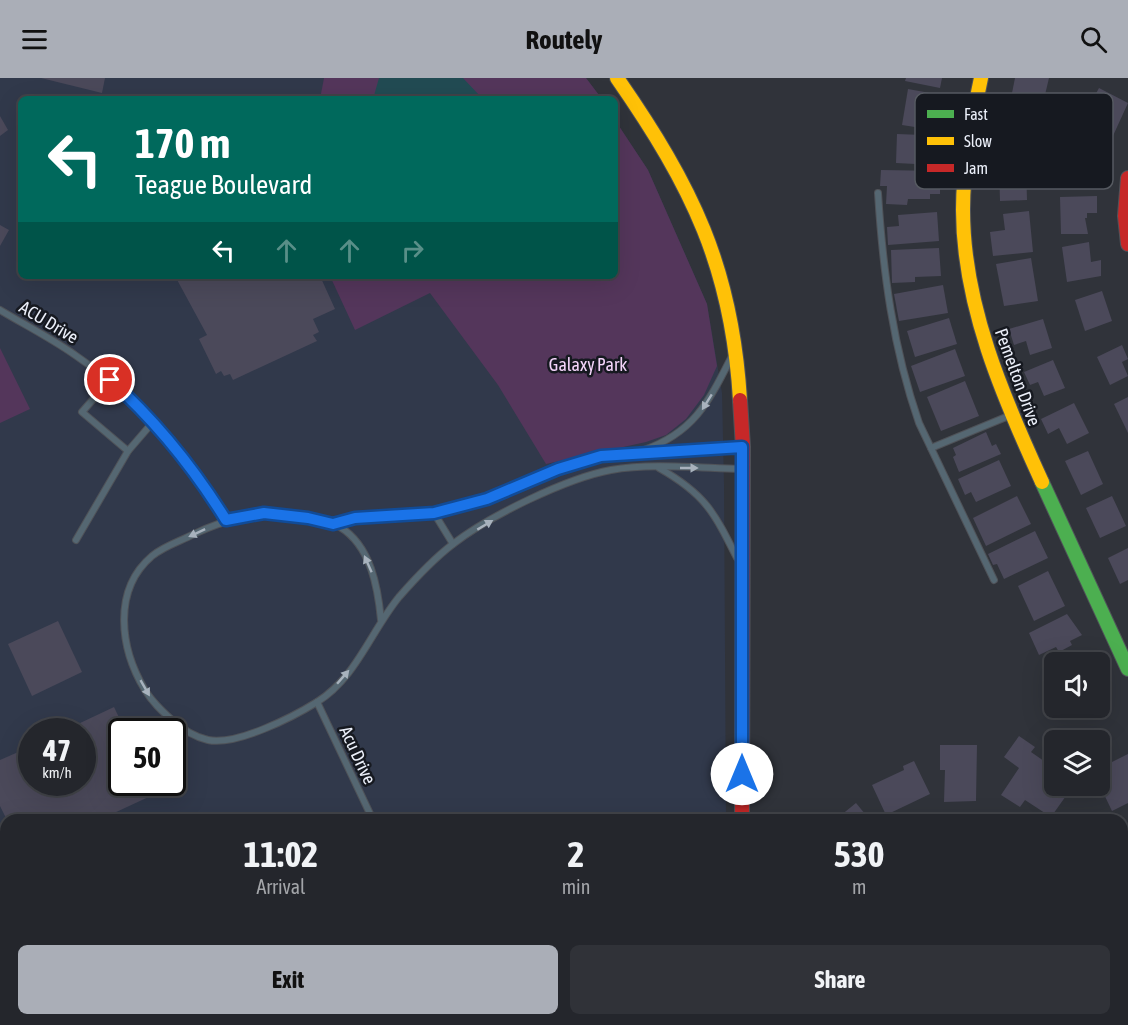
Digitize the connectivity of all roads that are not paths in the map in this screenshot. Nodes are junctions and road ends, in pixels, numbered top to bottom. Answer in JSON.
{"nodes":[{"id":1,"x":617,"y":78,"type":"edge"},
{"id":2,"x":981,"y":78,"type":"edge"},
{"id":3,"x":978,"y":93,"type":"edge"},
{"id":4,"x":1128,"y":178,"type":"edge"},
{"id":5,"x":964,"y":189,"type":"edge"},
{"id":6,"x":878,"y":193,"type":"dead end"},
{"id":7,"x":1128,"y":244,"type":"edge"},
{"id":8,"x":0,"y":310,"type":"edge"},
{"id":9,"x":735,"y":350,"type":"junction"},
{"id":10,"x":110,"y":380,"type":"junction"},
{"id":11,"x":1011,"y":415,"type":"junction"},
{"id":12,"x":153,"y":422,"type":"junction"},
{"id":13,"x":742,"y":447,"type":"junction"},
{"id":14,"x":931,"y":448,"type":"junction"},
{"id":15,"x":128,"y":451,"type":"junction"},
{"id":16,"x":637,"y":453,"type":"junction"},
{"id":17,"x":659,"y":468,"type":"junction"},
{"id":18,"x":741,"y":469,"type":"junction"},
{"id":19,"x":434,"y":513,"type":"junction"},
{"id":20,"x":226,"y":520,"type":"junction"},
{"id":21,"x":333,"y":524,"type":"junction"},
{"id":22,"x":76,"y":540,"type":"dead end"},
{"id":23,"x":453,"y":544,"type":"junction"},
{"id":24,"x":742,"y":567,"type":"junction"},
{"id":25,"x":994,"y":580,"type":"dead end"},
{"id":26,"x":381,"y":620,"type":"junction"},
{"id":27,"x":1128,"y":669,"type":"edge"},
{"id":28,"x":317,"y":702,"type":"junction"},
{"id":29,"x":370,"y":814,"type":"edge"},
{"id":30,"x":742,"y":814,"type":"edge"}],
"edges":[{"from":1,"to":9,"type":"main road"},
{"from":2,"to":3,"type":"main road","name":"Pemelton Drive"},
{"from":4,"to":7,"type":"main road"},
{"from":5,"to":11,"type":"main road","name":"Pemelton Drive"},
{"from":6,"to":14,"type":"lane"},
{"from":8,"to":10,"type":"lane","name":"ACU Drive"},
{"from":9,"to":13,"type":"main road"},
{"from":9,"to":16,"type":"lane","one_way":true},
{"from":10,"to":12,"type":"lane","name":"ACU Drive"},
{"from":10,"to":15,"type":"lane"},
{"from":11,"to":14,"type":"lane"},
{"from":11,"to":27,"type":"main road","name":"Pemelton Drive"},
{"from":12,"to":15,"type":"lane"},
{"from":12,"to":20,"type":"lane","name":"ACU Drive"},
{"from":13,"to":16,"type":"lane"},
{"from":13,"to":18,"type":"main road"},
{"from":14,"to":25,"type":"lane"},
{"from":15,"to":22,"type":"lane"},
{"from":16,"to":19,"type":"lane"},
{"from":17,"to":18,"type":"lane","one_way":true},
{"from":23,"to":17,"type":"lane","one_way":true},
{"from":17,"to":24,"type":"lane"},
{"from":18,"to":24,"type":"main road"},
{"from":19,"to":21,"type":"lane"},
{"from":19,"to":23,"type":"lane"},
{"from":20,"to":21,"type":"lane"},
{"from":20,"to":28,"type":"lane","one_way":true},
{"from":26,"to":21,"type":"lane","one_way":true},
{"from":23,"to":26,"type":"lane"},
{"from":24,"to":30,"type":"main road"},
{"from":28,"to":26,"type":"lane","one_way":true},
{"from":28,"to":29,"type":"lane","name":"Acu Drive"}]}
